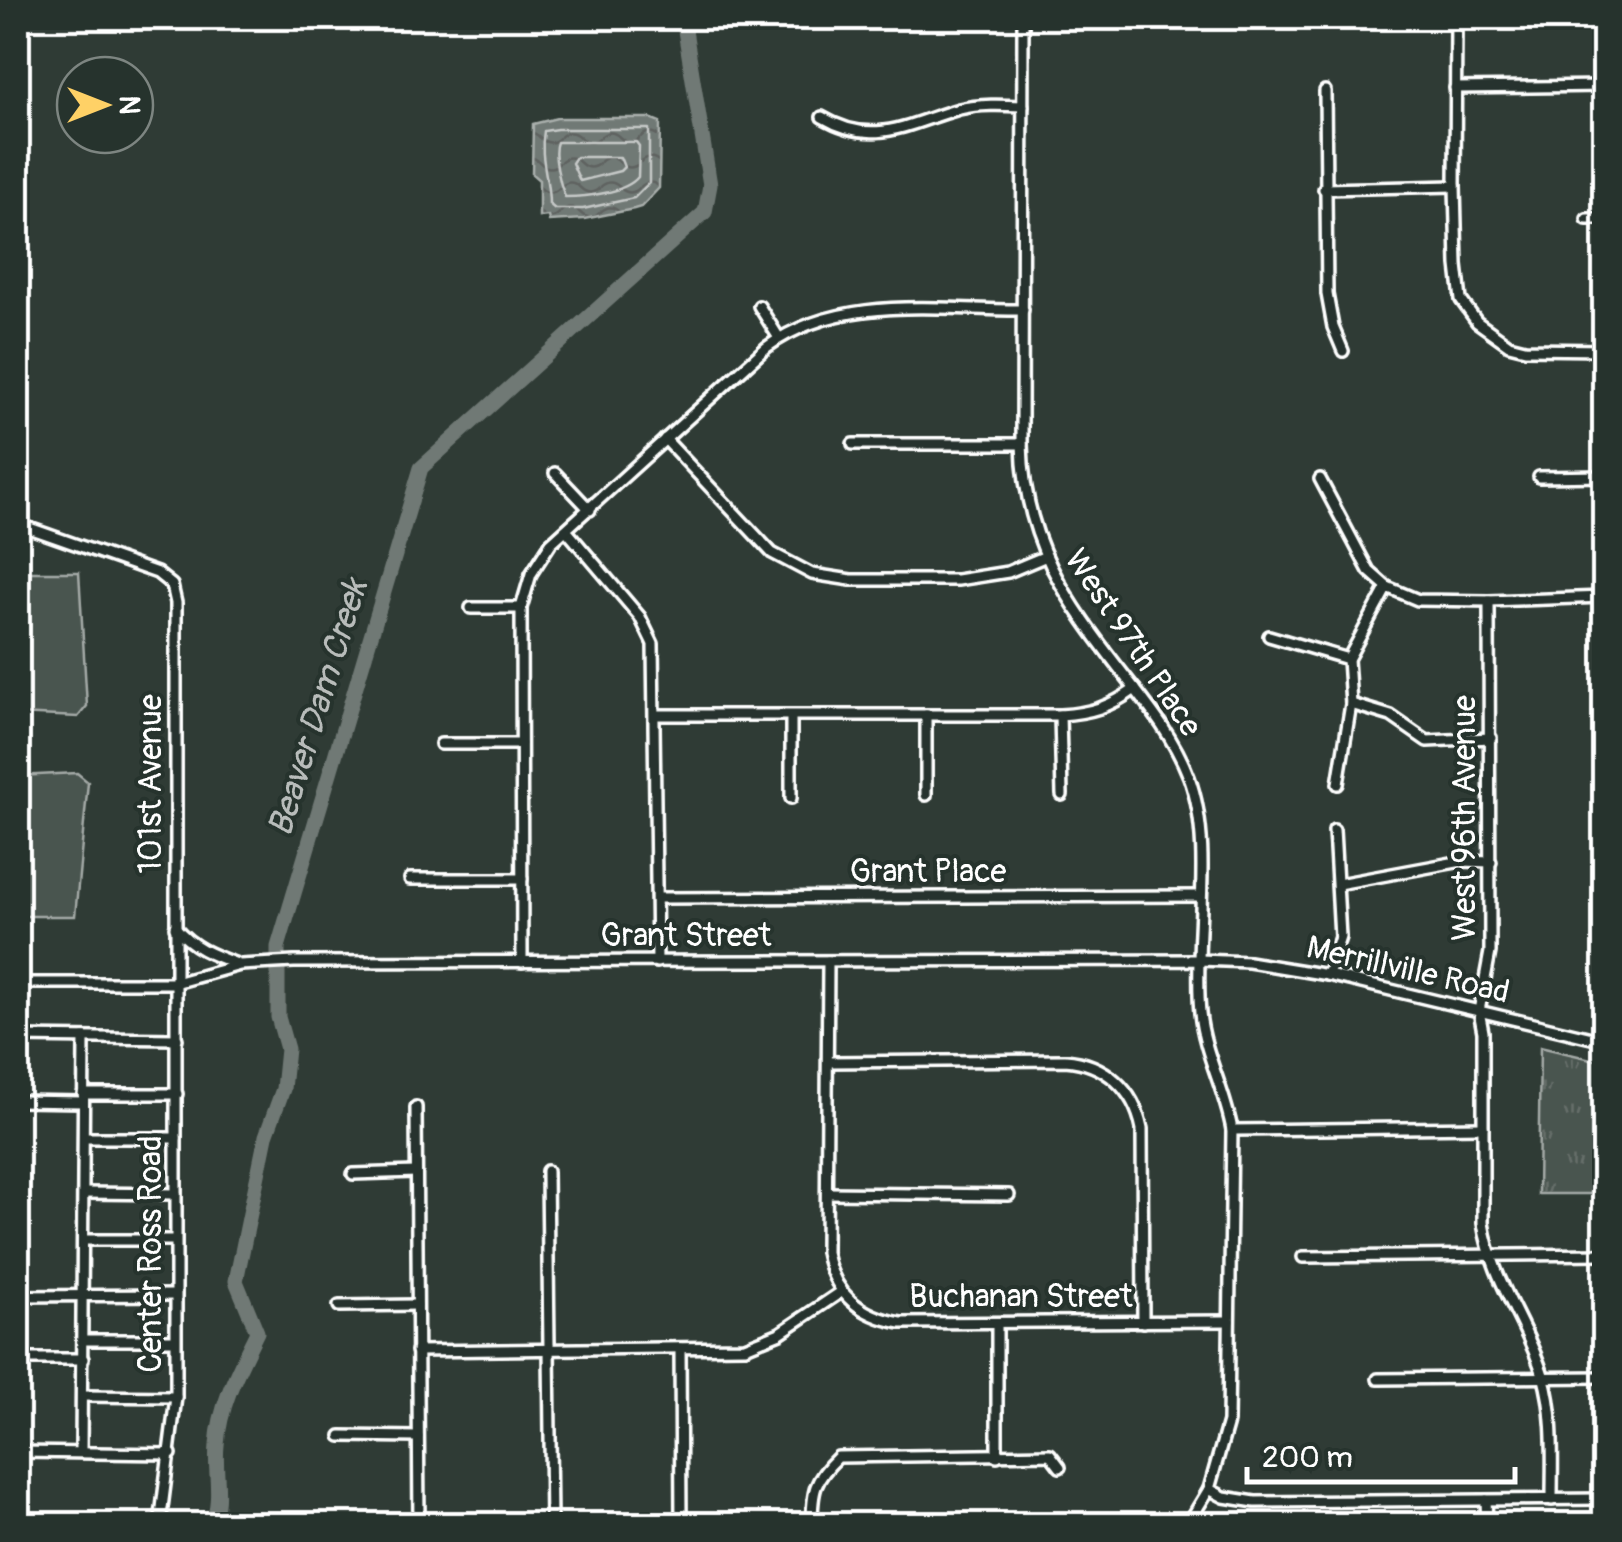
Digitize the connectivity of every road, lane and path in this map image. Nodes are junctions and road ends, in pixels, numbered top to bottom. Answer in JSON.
{"nodes":[{"id":1,"x":1023,"y":18,"type":"edge"},
{"id":2,"x":1456,"y":18,"type":"edge"},
{"id":3,"x":1604,"y":86,"type":"edge"},
{"id":4,"x":1456,"y":88,"type":"junction"},
{"id":5,"x":1325,"y":91,"type":"dead end"},
{"id":6,"x":1023,"y":106,"type":"junction"},
{"id":7,"x":822,"y":117,"type":"dead end"},
{"id":8,"x":1455,"y":186,"type":"junction"},
{"id":9,"x":1324,"y":189,"type":"junction"},
{"id":10,"x":1587,"y":219,"type":"dead end"},
{"id":11,"x":1604,"y":219,"type":"edge"},
{"id":12,"x":760,"y":306,"type":"dead end"},
{"id":13,"x":1024,"y":310,"type":"junction"},
{"id":14,"x":779,"y":338,"type":"junction"},
{"id":15,"x":1604,"y":350,"type":"edge"},
{"id":16,"x":1343,"y":351,"type":"dead end"},
{"id":17,"x":664,"y":439,"type":"junction"},
{"id":18,"x":853,"y":444,"type":"dead end"},
{"id":19,"x":1022,"y":444,"type":"junction"},
{"id":20,"x":555,"y":474,"type":"dead end"},
{"id":21,"x":1539,"y":476,"type":"dead end"},
{"id":22,"x":1604,"y":476,"type":"edge"},
{"id":23,"x":1320,"y":478,"type":"dead end"},
{"id":24,"x":590,"y":510,"type":"junction"},
{"id":25,"x":18,"y":524,"type":"edge"},
{"id":26,"x":566,"y":530,"type":"junction"},
{"id":27,"x":1044,"y":557,"type":"junction"},
{"id":28,"x":1387,"y":586,"type":"junction"},
{"id":29,"x":1604,"y":597,"type":"edge"},
{"id":30,"x":1489,"y":602,"type":"junction"},
{"id":31,"x":471,"y":608,"type":"dead end"},
{"id":32,"x":520,"y":608,"type":"junction"},
{"id":33,"x":1269,"y":636,"type":"dead end"},
{"id":34,"x":1348,"y":659,"type":"junction"},
{"id":35,"x":1135,"y":689,"type":"junction"},
{"id":36,"x":1350,"y":704,"type":"junction"},
{"id":37,"x":655,"y":715,"type":"junction"},
{"id":38,"x":926,"y":715,"type":"junction"},
{"id":39,"x":1060,"y":715,"type":"junction"},
{"id":40,"x":792,"y":716,"type":"junction"},
{"id":41,"x":1491,"y":738,"type":"junction"},
{"id":42,"x":441,"y":744,"type":"dead end"},
{"id":43,"x":521,"y":744,"type":"junction"},
{"id":44,"x":1338,"y":784,"type":"dead end"},
{"id":45,"x":926,"y":795,"type":"dead end"},
{"id":46,"x":1062,"y":795,"type":"dead end"},
{"id":47,"x":792,"y":798,"type":"dead end"},
{"id":48,"x":1334,"y":830,"type":"dead end"},
{"id":49,"x":1491,"y":862,"type":"junction"},
{"id":50,"x":410,"y":879,"type":"dead end"},
{"id":51,"x":522,"y":879,"type":"junction"},
{"id":52,"x":1338,"y":884,"type":"junction"},
{"id":53,"x":1200,"y":896,"type":"junction"},
{"id":54,"x":657,"y":898,"type":"junction"},
{"id":55,"x":175,"y":928,"type":"junction"},
{"id":56,"x":1200,"y":960,"type":"junction"},
{"id":57,"x":828,"y":961,"type":"junction"},
{"id":58,"x":522,"y":962,"type":"junction"},
{"id":59,"x":657,"y":962,"type":"junction"},
{"id":60,"x":240,"y":965,"type":"junction"},
{"id":61,"x":1328,"y":975,"type":"junction"},
{"id":62,"x":18,"y":983,"type":"edge"},
{"id":63,"x":175,"y":983,"type":"junction"},
{"id":64,"x":1480,"y":1011,"type":"junction"},
{"id":65,"x":1604,"y":1029,"type":"edge"},
{"id":66,"x":18,"y":1038,"type":"edge"},
{"id":67,"x":84,"y":1038,"type":"junction"},
{"id":68,"x":177,"y":1039,"type":"junction"},
{"id":69,"x":1603,"y":1041,"type":"edge"},
{"id":70,"x":828,"y":1062,"type":"junction"},
{"id":71,"x":176,"y":1094,"type":"junction"},
{"id":72,"x":83,"y":1098,"type":"junction"},
{"id":73,"x":18,"y":1101,"type":"edge"},
{"id":74,"x":416,"y":1107,"type":"dead end"},
{"id":75,"x":1483,"y":1127,"type":"junction"},
{"id":76,"x":1232,"y":1130,"type":"junction"},
{"id":77,"x":84,"y":1138,"type":"junction"},
{"id":78,"x":176,"y":1138,"type":"junction"},
{"id":79,"x":547,"y":1171,"type":"dead end"},
{"id":80,"x":416,"y":1172,"type":"junction"},
{"id":81,"x":353,"y":1174,"type":"dead end"},
{"id":82,"x":84,"y":1193,"type":"junction"},
{"id":83,"x":826,"y":1193,"type":"junction"},
{"id":84,"x":176,"y":1194,"type":"junction"},
{"id":85,"x":1008,"y":1195,"type":"dead end"},
{"id":86,"x":84,"y":1240,"type":"junction"},
{"id":87,"x":175,"y":1240,"type":"junction"},
{"id":88,"x":1488,"y":1254,"type":"junction"},
{"id":89,"x":1604,"y":1254,"type":"edge"},
{"id":90,"x":1303,"y":1257,"type":"dead end"},
{"id":91,"x":841,"y":1292,"type":"junction"},
{"id":92,"x":175,"y":1295,"type":"junction"},
{"id":93,"x":18,"y":1296,"type":"edge"},
{"id":94,"x":83,"y":1296,"type":"junction"},
{"id":95,"x":417,"y":1305,"type":"junction"},
{"id":96,"x":339,"y":1306,"type":"dead end"},
{"id":97,"x":1229,"y":1321,"type":"junction"},
{"id":98,"x":1143,"y":1322,"type":"junction"},
{"id":99,"x":997,"y":1323,"type":"junction"},
{"id":100,"x":82,"y":1340,"type":"junction"},
{"id":101,"x":175,"y":1340,"type":"junction"},
{"id":102,"x":680,"y":1348,"type":"junction"},
{"id":103,"x":550,"y":1350,"type":"junction"},
{"id":104,"x":418,"y":1351,"type":"junction"},
{"id":105,"x":83,"y":1359,"type":"junction"},
{"id":106,"x":18,"y":1360,"type":"edge"},
{"id":107,"x":1543,"y":1376,"type":"junction"},
{"id":108,"x":1604,"y":1377,"type":"edge"},
{"id":109,"x":1378,"y":1379,"type":"dead end"},
{"id":110,"x":82,"y":1396,"type":"junction"},
{"id":111,"x":176,"y":1396,"type":"junction"},
{"id":112,"x":340,"y":1436,"type":"dead end"},
{"id":113,"x":418,"y":1436,"type":"junction"},
{"id":114,"x":18,"y":1452,"type":"edge"},
{"id":115,"x":81,"y":1452,"type":"junction"},
{"id":116,"x":171,"y":1454,"type":"junction"},
{"id":117,"x":996,"y":1456,"type":"junction"},
{"id":118,"x":1060,"y":1467,"type":"dead end"},
{"id":119,"x":1209,"y":1489,"type":"junction"},
{"id":120,"x":1486,"y":1500,"type":"junction"},
{"id":121,"x":1552,"y":1500,"type":"junction"},
{"id":122,"x":1604,"y":1500,"type":"edge"},
{"id":123,"x":160,"y":1524,"type":"edge"},
{"id":124,"x":418,"y":1524,"type":"edge"},
{"id":125,"x":551,"y":1524,"type":"edge"},
{"id":126,"x":681,"y":1524,"type":"edge"},
{"id":127,"x":812,"y":1524,"type":"edge"},
{"id":128,"x":1188,"y":1524,"type":"edge"},
{"id":129,"x":1486,"y":1524,"type":"edge"}],
"edges":[{"from":1,"to":6,"type":"street","name":"West 97th Place"},
{"from":2,"to":4,"type":"street"},
{"from":3,"to":4,"type":"street"},
{"from":4,"to":8,"type":"street"},
{"from":5,"to":9,"type":"street"},
{"from":6,"to":7,"type":"street"},
{"from":6,"to":13,"type":"street","name":"West 97th Place"},
{"from":8,"to":9,"type":"street"},
{"from":8,"to":15,"type":"street"},
{"from":9,"to":16,"type":"street"},
{"from":10,"to":11,"type":"street"},
{"from":12,"to":14,"type":"street"},
{"from":13,"to":14,"type":"street"},
{"from":13,"to":19,"type":"street","name":"West 97th Place"},
{"from":14,"to":17,"type":"street"},
{"from":17,"to":24,"type":"street"},
{"from":17,"to":27,"type":"street"},
{"from":18,"to":19,"type":"street"},
{"from":19,"to":27,"type":"street","name":"West 97th Place"},
{"from":20,"to":24,"type":"street"},
{"from":21,"to":22,"type":"street"},
{"from":23,"to":28,"type":"street"},
{"from":24,"to":26,"type":"street"},
{"from":25,"to":55,"type":"street","name":"101st Avenue"},
{"from":26,"to":32,"type":"street"},
{"from":26,"to":37,"type":"street"},
{"from":27,"to":35,"type":"street","name":"West 97th Place"},
{"from":28,"to":30,"type":"street"},
{"from":28,"to":34,"type":"street"},
{"from":29,"to":30,"type":"street"},
{"from":30,"to":41,"type":"street","name":"West 96th Avenue"},
{"from":31,"to":32,"type":"street"},
{"from":32,"to":43,"type":"street"},
{"from":33,"to":34,"type":"street"},
{"from":34,"to":36,"type":"street"},
{"from":35,"to":39,"type":"street"},
{"from":35,"to":53,"type":"street","name":"West 97th Place"},
{"from":36,"to":41,"type":"street"},
{"from":36,"to":44,"type":"street"},
{"from":37,"to":40,"type":"street"},
{"from":37,"to":54,"type":"street"},
{"from":38,"to":39,"type":"street"},
{"from":38,"to":40,"type":"street"},
{"from":38,"to":45,"type":"street"},
{"from":39,"to":46,"type":"street"},
{"from":40,"to":47,"type":"street"},
{"from":41,"to":49,"type":"street","name":"West 96th Avenue"},
{"from":42,"to":43,"type":"street"},
{"from":43,"to":51,"type":"street"},
{"from":48,"to":52,"type":"street"},
{"from":49,"to":52,"type":"street"},
{"from":49,"to":64,"type":"street","name":"West 96th Avenue"},
{"from":50,"to":51,"type":"street"},
{"from":51,"to":58,"type":"street"},
{"from":52,"to":61,"type":"street"},
{"from":53,"to":54,"type":"street","name":"Grant Place"},
{"from":53,"to":56,"type":"street","name":"West 97th Place"},
{"from":54,"to":59,"type":"street"},
{"from":55,"to":60,"type":"street"},
{"from":55,"to":63,"type":"street","name":"101st Avenue"},
{"from":56,"to":57,"type":"street","name":"Grant Street"},
{"from":56,"to":61,"type":"street","name":"Merrillville Road"},
{"from":56,"to":76,"type":"street","name":"West 97th Place"},
{"from":57,"to":59,"type":"street","name":"Grant Street"},
{"from":57,"to":70,"type":"street"},
{"from":58,"to":59,"type":"street","name":"Grant Street"},
{"from":58,"to":60,"type":"street","name":"Grant Street"},
{"from":60,"to":63,"type":"street","name":"Grant Street"},
{"from":61,"to":64,"type":"street","name":"Merrillville Road"},
{"from":62,"to":63,"type":"street","name":"Grant Street"},
{"from":63,"to":68,"type":"street","name":"Center Ross Road"},
{"from":64,"to":69,"type":"street","name":"Merrillville Road"},
{"from":64,"to":75,"type":"street","name":"West 96th Avenue"},
{"from":65,"to":69,"type":"street"},
{"from":66,"to":67,"type":"street"},
{"from":67,"to":68,"type":"street"},
{"from":67,"to":72,"type":"street"},
{"from":68,"to":71,"type":"street","name":"Center Ross Road"},
{"from":70,"to":83,"type":"street"},
{"from":70,"to":98,"type":"street"},
{"from":71,"to":72,"type":"street"},
{"from":71,"to":78,"type":"street","name":"Center Ross Road"},
{"from":72,"to":73,"type":"street"},
{"from":72,"to":77,"type":"street"},
{"from":74,"to":80,"type":"street"},
{"from":75,"to":76,"type":"street"},
{"from":75,"to":88,"type":"street","name":"West 96th Avenue"},
{"from":76,"to":97,"type":"street","name":"West 97th Place"},
{"from":77,"to":78,"type":"street"},
{"from":77,"to":82,"type":"street"},
{"from":78,"to":84,"type":"street","name":"Center Ross Road"},
{"from":79,"to":103,"type":"street"},
{"from":80,"to":81,"type":"street"},
{"from":80,"to":95,"type":"street"},
{"from":82,"to":84,"type":"street"},
{"from":82,"to":86,"type":"street"},
{"from":83,"to":85,"type":"street"},
{"from":83,"to":91,"type":"street"},
{"from":84,"to":87,"type":"street","name":"Center Ross Road"},
{"from":86,"to":87,"type":"street"},
{"from":86,"to":94,"type":"street"},
{"from":87,"to":92,"type":"street","name":"Center Ross Road"},
{"from":88,"to":89,"type":"street"},
{"from":88,"to":90,"type":"street"},
{"from":88,"to":107,"type":"street","name":"West 96th Avenue"},
{"from":91,"to":99,"type":"street","name":"Buchanan Street"},
{"from":91,"to":102,"type":"street"},
{"from":92,"to":94,"type":"street"},
{"from":92,"to":101,"type":"street","name":"Center Ross Road"},
{"from":93,"to":94,"type":"street"},
{"from":94,"to":100,"type":"street"},
{"from":95,"to":96,"type":"street"},
{"from":95,"to":104,"type":"street"},
{"from":97,"to":98,"type":"street","name":"Buchanan Street"},
{"from":97,"to":119,"type":"street","name":"West 97th Place"},
{"from":98,"to":99,"type":"street","name":"Buchanan Street"},
{"from":99,"to":117,"type":"street"},
{"from":100,"to":101,"type":"street"},
{"from":100,"to":105,"type":"street"},
{"from":101,"to":111,"type":"street","name":"Center Ross Road"},
{"from":102,"to":103,"type":"street"},
{"from":102,"to":126,"type":"street"},
{"from":103,"to":104,"type":"street"},
{"from":103,"to":125,"type":"street"},
{"from":104,"to":113,"type":"street"},
{"from":105,"to":106,"type":"street"},
{"from":105,"to":110,"type":"street"},
{"from":107,"to":108,"type":"street"},
{"from":107,"to":109,"type":"street"},
{"from":107,"to":121,"type":"street","name":"West 96th Avenue"},
{"from":110,"to":111,"type":"street"},
{"from":110,"to":115,"type":"street"},
{"from":111,"to":116,"type":"street","name":"Center Ross Road"},
{"from":112,"to":113,"type":"street"},
{"from":113,"to":124,"type":"street"},
{"from":114,"to":115,"type":"street"},
{"from":115,"to":116,"type":"street"},
{"from":116,"to":123,"type":"street","name":"Center Ross Road"},
{"from":117,"to":118,"type":"street"},
{"from":117,"to":127,"type":"street"},
{"from":119,"to":120,"type":"street"},
{"from":119,"to":128,"type":"street","name":"West 97th Place"},
{"from":120,"to":121,"type":"street"},
{"from":120,"to":129,"type":"street"},
{"from":121,"to":122,"type":"street"}]}
